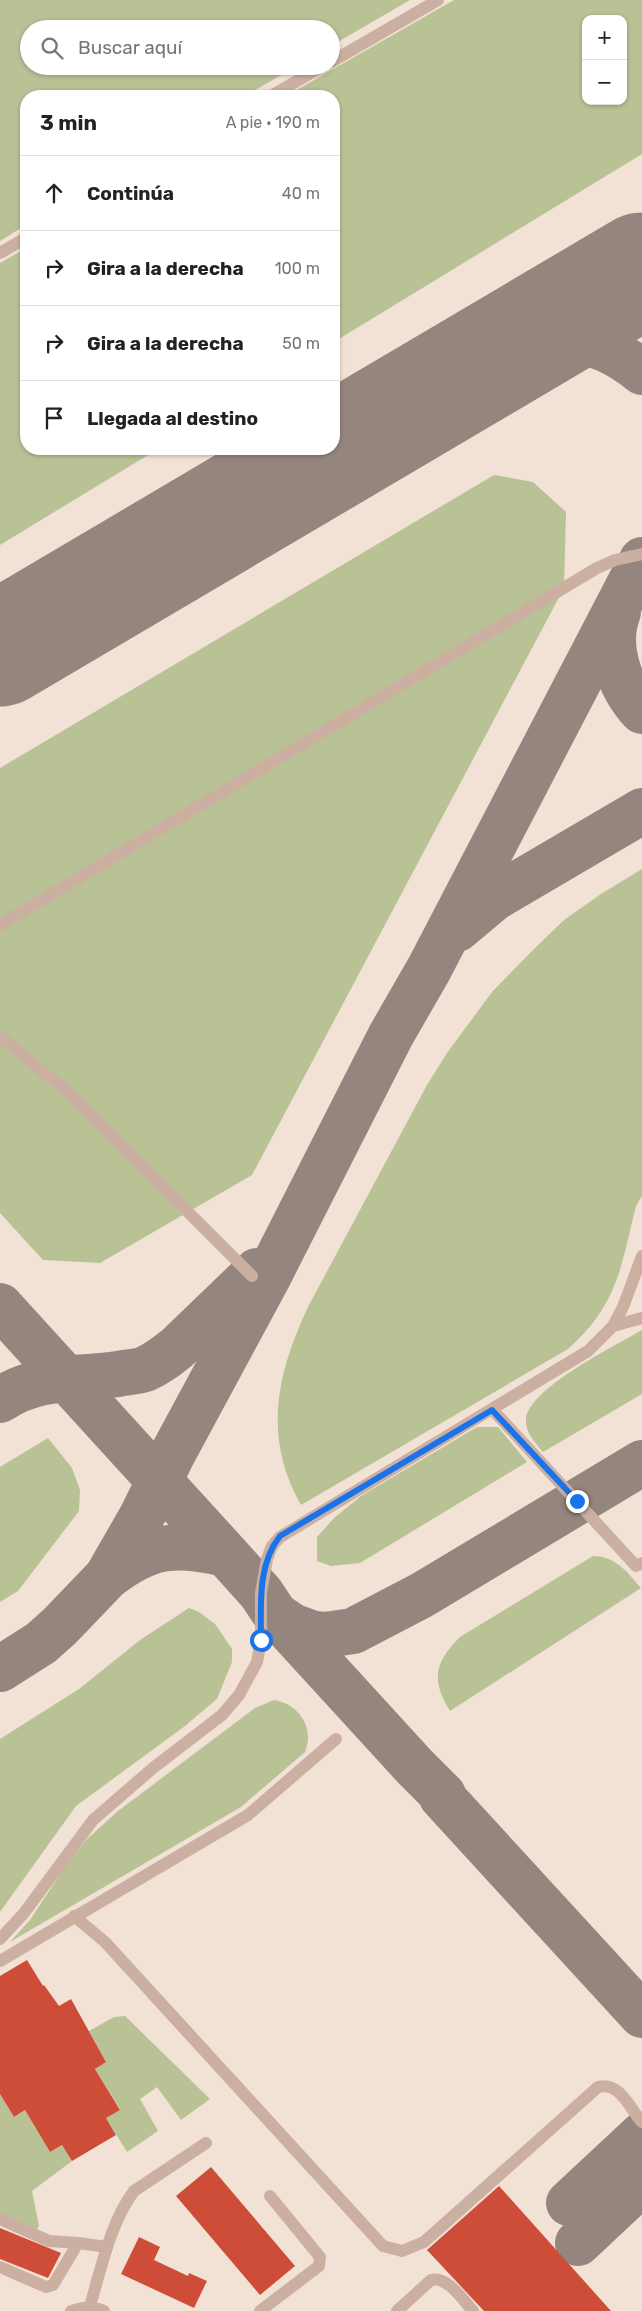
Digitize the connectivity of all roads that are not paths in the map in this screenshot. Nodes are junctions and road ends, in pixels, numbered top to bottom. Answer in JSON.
{"nodes":[{"id":1,"x":438,"y":0,"type":"edge"},
{"id":2,"x":340,"y":57,"type":"edge"},
{"id":3,"x":308,"y":75,"type":"edge"},
{"id":4,"x":282,"y":90,"type":"edge"},
{"id":5,"x":20,"y":241,"type":"edge"},
{"id":6,"x":0,"y":253,"type":"edge"},
{"id":7,"x":642,"y":554,"type":"edge"},
{"id":8,"x":0,"y":925,"type":"edge"},
{"id":9,"x":0,"y":1037,"type":"edge"},
{"id":10,"x":642,"y":1256,"type":"edge"},
{"id":11,"x":252,"y":1276,"type":"dead end"},
{"id":12,"x":642,"y":1318,"type":"edge"},
{"id":13,"x":613,"y":1326,"type":"junction"},
{"id":14,"x":492,"y":1410,"type":"junction"},
{"id":15,"x":640,"y":1567,"type":"edge"},
{"id":16,"x":336,"y":1739,"type":"dead end"},
{"id":17,"x":74,"y":1916,"type":"junction"},
{"id":18,"x":0,"y":1939,"type":"edge"},
{"id":19,"x":0,"y":1960,"type":"edge"},
{"id":20,"x":642,"y":2122,"type":"edge"},
{"id":21,"x":206,"y":2142,"type":"dead end"},
{"id":22,"x":270,"y":2196,"type":"dead end"},
{"id":23,"x":0,"y":2219,"type":"edge"},
{"id":24,"x":78,"y":2244,"type":"junction"},
{"id":25,"x":107,"y":2247,"type":"junction"},
{"id":26,"x":0,"y":2267,"type":"edge"},
{"id":27,"x":90,"y":2306,"type":"junction"},
{"id":28,"x":71,"y":2311,"type":"edge"},
{"id":29,"x":104,"y":2311,"type":"edge"},
{"id":30,"x":260,"y":2311,"type":"edge"},
{"id":31,"x":397,"y":2311,"type":"edge"},
{"id":32,"x":473,"y":2311,"type":"edge"}],
"edges":[{"from":1,"to":2,"type":"lane"},
{"from":3,"to":4,"type":"lane"},
{"from":5,"to":6,"type":"lane"},
{"from":7,"to":8,"type":"lane"},
{"from":9,"to":11,"type":"lane"},
{"from":10,"to":13,"type":"lane"},
{"from":12,"to":13,"type":"lane"},
{"from":13,"to":14,"type":"lane"},
{"from":14,"to":15,"type":"lane"},
{"from":14,"to":18,"type":"lane"},
{"from":16,"to":17,"type":"lane"},
{"from":17,"to":19,"type":"lane"},
{"from":17,"to":20,"type":"lane"},
{"from":21,"to":25,"type":"lane"},
{"from":22,"to":30,"type":"lane"},
{"from":23,"to":24,"type":"lane"},
{"from":24,"to":25,"type":"lane"},
{"from":24,"to":26,"type":"lane"},
{"from":25,"to":27,"type":"lane"},
{"from":27,"to":28,"type":"lane"},
{"from":27,"to":29,"type":"lane"},
{"from":31,"to":32,"type":"lane"}]}
